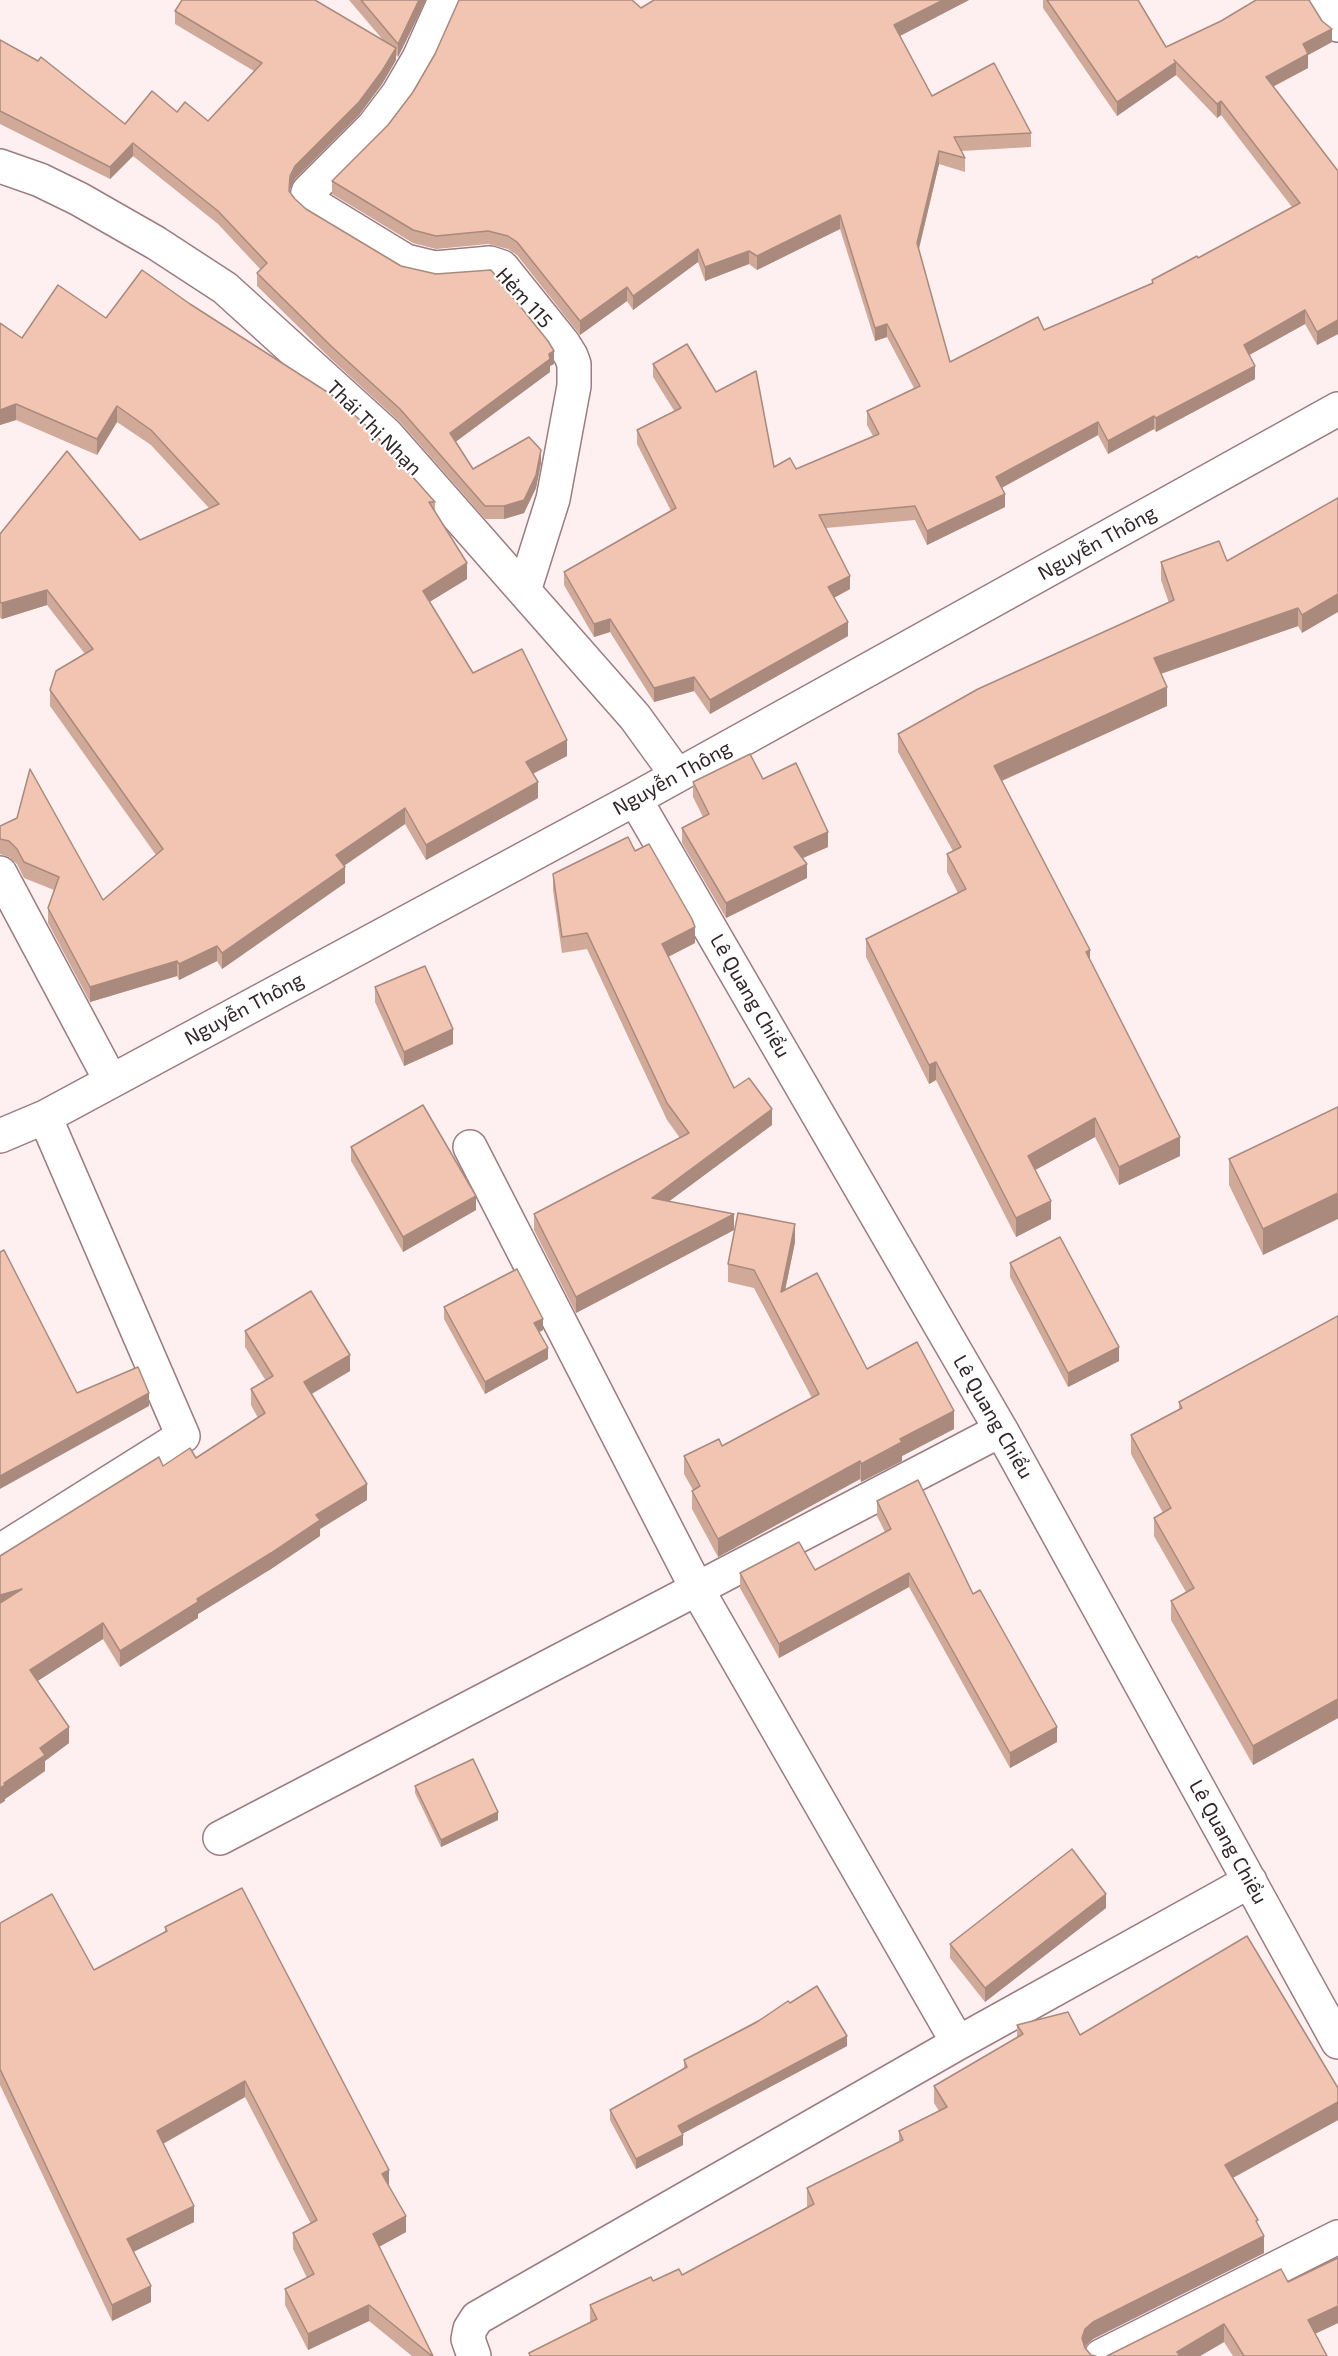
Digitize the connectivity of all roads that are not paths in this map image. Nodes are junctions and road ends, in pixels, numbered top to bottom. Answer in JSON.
{"nodes":[{"id":1,"x":445,"y":0,"type":"edge"},
{"id":2,"x":1323,"y":0,"type":"edge"},
{"id":3,"x":1338,"y":25,"type":"edge"},
{"id":4,"x":0,"y":166,"type":"edge"},
{"id":5,"x":1338,"y":409,"type":"edge"},
{"id":6,"x":525,"y":591,"type":"junction"},
{"id":7,"x":677,"y":775,"type":"junction"},
{"id":8,"x":635,"y":799,"type":"junction"},
{"id":9,"x":0,"y":873,"type":"edge"},
{"id":10,"x":111,"y":1081,"type":"junction"},
{"id":11,"x":45,"y":1117,"type":"junction"},
{"id":12,"x":0,"y":1137,"type":"edge"},
{"id":13,"x":470,"y":1147,"type":"dead end"},
{"id":14,"x":1001,"y":1430,"type":"junction"},
{"id":15,"x":0,"y":1551,"type":"edge"},
{"id":16,"x":697,"y":1588,"type":"junction"},
{"id":17,"x":220,"y":1838,"type":"dead end"},
{"id":18,"x":1250,"y":1881,"type":"junction"},
{"id":19,"x":1338,"y":2042,"type":"edge"},
{"id":20,"x":958,"y":2043,"type":"junction"},
{"id":21,"x":1338,"y":2237,"type":"edge"},
{"id":22,"x":474,"y":2356,"type":"edge"},
{"id":23,"x":1101,"y":2356,"type":"edge"}],
"edges":[{"from":1,"to":6,"type":"street","name":"Hẻm 115"},
{"from":2,"to":3,"type":"street"},
{"from":4,"to":6,"type":"street","name":"Thái Thị Nhạn"},
{"from":5,"to":7,"type":"street","name":"Nguyễn Thông"},
{"from":6,"to":7,"type":"street","name":"Thái Thị Nhạn"},
{"from":7,"to":8,"type":"street","name":"Nguyễn Thông"},
{"from":8,"to":10,"type":"street","name":"Nguyễn Thông"},
{"from":8,"to":14,"type":"street","name":"Lê Quang Chiểu"},
{"from":9,"to":10,"type":"street"},
{"from":10,"to":11,"type":"street","name":"Nguyễn Thông"},
{"from":11,"to":12,"type":"street","name":"Nguyễn Thông"},
{"from":11,"to":15,"type":"street"},
{"from":13,"to":16,"type":"street"},
{"from":14,"to":16,"type":"street"},
{"from":14,"to":18,"type":"street","name":"Lê Quang Chiểu"},
{"from":16,"to":17,"type":"street"},
{"from":16,"to":20,"type":"street"},
{"from":18,"to":19,"type":"street","name":"Lê Quang Chiểu"},
{"from":18,"to":20,"type":"street"},
{"from":20,"to":22,"type":"street"},
{"from":21,"to":23,"type":"street"}]}
